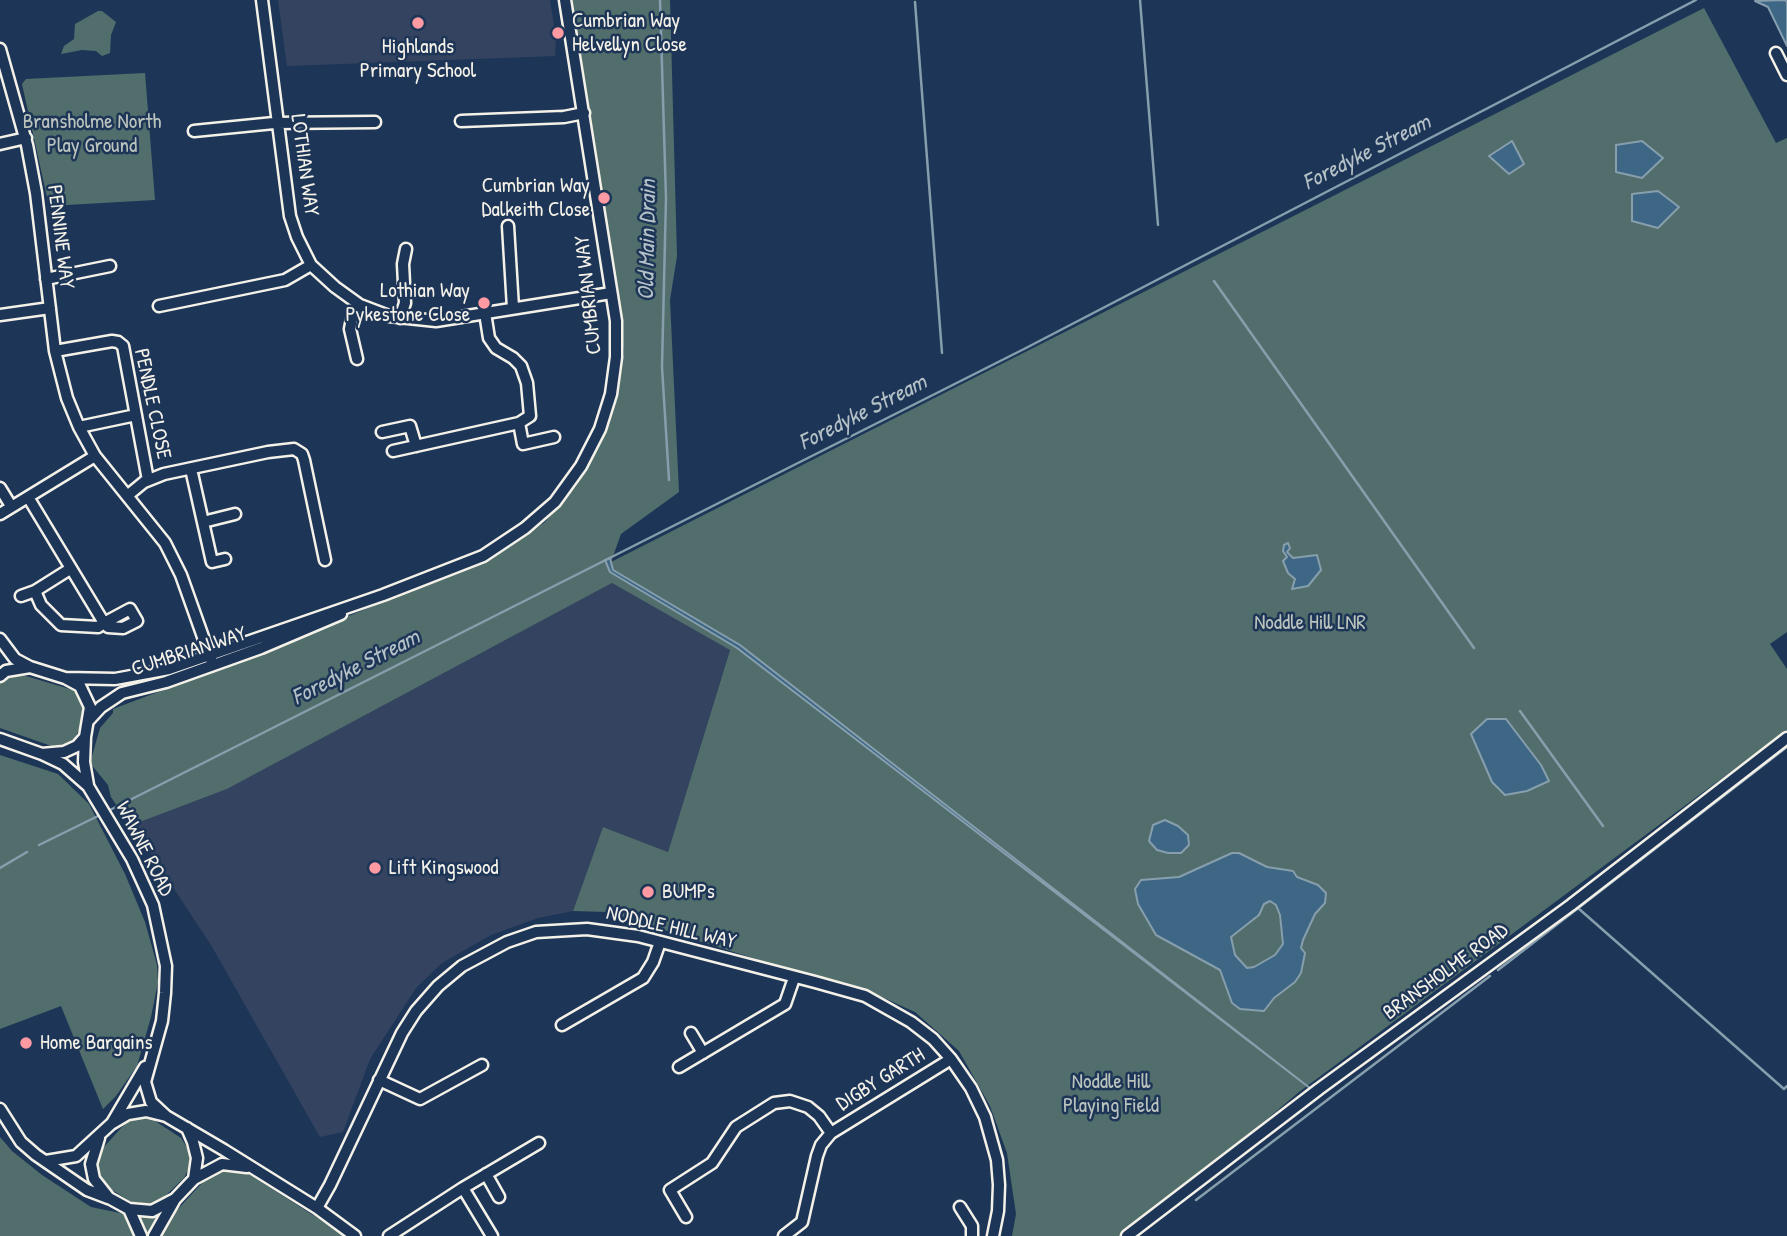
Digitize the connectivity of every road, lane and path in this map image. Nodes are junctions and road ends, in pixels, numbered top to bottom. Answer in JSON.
{"nodes":[{"id":1,"x":262,"y":0,"type":"edge"},
{"id":2,"x":565,"y":0,"type":"edge"},
{"id":3,"x":0,"y":48,"type":"edge"},
{"id":4,"x":1776,"y":52,"type":"dead end"},
{"id":5,"x":1787,"y":75,"type":"edge"},
{"id":6,"x":584,"y":113,"type":"junction"},
{"id":7,"x":461,"y":121,"type":"dead end"},
{"id":8,"x":375,"y":122,"type":"dead end"},
{"id":9,"x":279,"y":124,"type":"junction"},
{"id":10,"x":194,"y":131,"type":"dead end"},
{"id":11,"x":26,"y":138,"type":"junction"},
{"id":12,"x":0,"y":144,"type":"edge"},
{"id":13,"x":508,"y":226,"type":"dead end"},
{"id":14,"x":406,"y":249,"type":"dead end"},
{"id":15,"x":311,"y":265,"type":"junction"},
{"id":16,"x":110,"y":266,"type":"dead end"},
{"id":17,"x":46,"y":279,"type":"junction"},
{"id":18,"x":611,"y":292,"type":"junction"},
{"id":19,"x":360,"y":305,"type":"junction"},
{"id":20,"x":159,"y":306,"type":"dead end"},
{"id":21,"x":50,"y":308,"type":"junction"},
{"id":22,"x":513,"y":308,"type":"junction"},
{"id":23,"x":485,"y":313,"type":"junction"},
{"id":24,"x":0,"y":315,"type":"edge"},
{"id":25,"x":400,"y":318,"type":"junction"},
{"id":26,"x":55,"y":351,"type":"junction"},
{"id":27,"x":357,"y":359,"type":"dead end"},
{"id":28,"x":136,"y":415,"type":"junction"},
{"id":29,"x":519,"y":423,"type":"junction"},
{"id":30,"x":79,"y":428,"type":"junction"},
{"id":31,"x":382,"y":432,"type":"dead end"},
{"id":32,"x":554,"y":437,"type":"dead end"},
{"id":33,"x":416,"y":446,"type":"junction"},
{"id":34,"x":393,"y":450,"type":"dead end"},
{"id":35,"x":95,"y":456,"type":"junction"},
{"id":36,"x":191,"y":469,"type":"junction"},
{"id":37,"x":148,"y":480,"type":"junction"},
{"id":38,"x":0,"y":488,"type":"edge"},
{"id":39,"x":127,"y":496,"type":"junction"},
{"id":40,"x":28,"y":497,"type":"junction"},
{"id":41,"x":11,"y":506,"type":"junction"},
{"id":42,"x":0,"y":513,"type":"edge"},
{"id":43,"x":235,"y":514,"type":"dead end"},
{"id":44,"x":203,"y":522,"type":"junction"},
{"id":45,"x":225,"y":559,"type":"dead end"},
{"id":46,"x":325,"y":560,"type":"dead end"},
{"id":47,"x":70,"y":569,"type":"junction"},
{"id":48,"x":35,"y":591,"type":"junction"},
{"id":49,"x":21,"y":596,"type":"dead end"},
{"id":50,"x":0,"y":639,"type":"edge"},
{"id":51,"x":212,"y":660,"type":"junction"},
{"id":52,"x":30,"y":667,"type":"junction"},
{"id":53,"x":0,"y":676,"type":"edge"},
{"id":54,"x":65,"y":678,"type":"junction"},
{"id":55,"x":89,"y":720,"type":"junction"},
{"id":56,"x":85,"y":737,"type":"junction"},
{"id":57,"x":1787,"y":738,"type":"edge"},
{"id":58,"x":0,"y":739,"type":"edge"},
{"id":59,"x":42,"y":754,"type":"junction"},
{"id":60,"x":88,"y":786,"type":"junction"},
{"id":61,"x":660,"y":942,"type":"junction"},
{"id":62,"x":794,"y":978,"type":"junction"},
{"id":63,"x":562,"y":1025,"type":"dead end"},
{"id":64,"x":691,"y":1033,"type":"dead end"},
{"id":65,"x":702,"y":1053,"type":"junction"},
{"id":66,"x":152,"y":1056,"type":"junction"},
{"id":67,"x":951,"y":1059,"type":"junction"},
{"id":68,"x":482,"y":1065,"type":"dead end"},
{"id":69,"x":679,"y":1067,"type":"dead end"},
{"id":70,"x":379,"y":1080,"type":"junction"},
{"id":71,"x":0,"y":1109,"type":"edge"},
{"id":72,"x":166,"y":1116,"type":"junction"},
{"id":73,"x":111,"y":1124,"type":"junction"},
{"id":74,"x":186,"y":1128,"type":"junction"},
{"id":75,"x":831,"y":1133,"type":"junction"},
{"id":76,"x":100,"y":1135,"type":"junction"},
{"id":77,"x":539,"y":1143,"type":"dead end"},
{"id":78,"x":46,"y":1161,"type":"junction"},
{"id":79,"x":251,"y":1168,"type":"junction"},
{"id":80,"x":486,"y":1174,"type":"junction"},
{"id":81,"x":194,"y":1179,"type":"junction"},
{"id":82,"x":463,"y":1188,"type":"junction"},
{"id":83,"x":499,"y":1197,"type":"dead end"},
{"id":84,"x":109,"y":1198,"type":"junction"},
{"id":85,"x":175,"y":1199,"type":"junction"},
{"id":86,"x":317,"y":1208,"type":"junction"},
{"id":87,"x":960,"y":1208,"type":"dead end"},
{"id":88,"x":129,"y":1209,"type":"junction"},
{"id":89,"x":686,"y":1217,"type":"dead end"},
{"id":90,"x":141,"y":1236,"type":"edge"},
{"id":91,"x":154,"y":1236,"type":"edge"},
{"id":92,"x":355,"y":1236,"type":"edge"},
{"id":93,"x":389,"y":1236,"type":"edge"},
{"id":94,"x":492,"y":1236,"type":"edge"},
{"id":95,"x":784,"y":1236,"type":"edge"},
{"id":96,"x":972,"y":1236,"type":"edge"},
{"id":97,"x":993,"y":1236,"type":"edge"},
{"id":98,"x":1127,"y":1236,"type":"edge"}],
"edges":[{"from":1,"to":9,"type":"street","name":"LOTHIAN WAY"},
{"from":2,"to":6,"type":"street","name":"CUMBRIAN WAY"},
{"from":3,"to":11,"type":"street","name":"PENNINE WAY"},
{"from":4,"to":5,"type":"street"},
{"from":6,"to":7,"type":"street"},
{"from":6,"to":18,"type":"street","name":"CUMBRIAN WAY"},
{"from":8,"to":9,"type":"street"},
{"from":9,"to":10,"type":"street"},
{"from":9,"to":15,"type":"street","name":"LOTHIAN WAY"},
{"from":11,"to":12,"type":"street"},
{"from":11,"to":17,"type":"street","name":"PENNINE WAY"},
{"from":13,"to":22,"type":"street"},
{"from":14,"to":25,"type":"street"},
{"from":15,"to":19,"type":"street","name":"LOTHIAN WAY"},
{"from":15,"to":20,"type":"street"},
{"from":16,"to":17,"type":"street"},
{"from":17,"to":21,"type":"street","name":"PENNINE WAY"},
{"from":18,"to":22,"type":"street","name":"LOTHIAN WAY"},
{"from":18,"to":51,"type":"street","name":"CUMBRIAN WAY"},
{"from":19,"to":25,"type":"street","name":"LOTHIAN WAY"},
{"from":19,"to":27,"type":"street"},
{"from":21,"to":24,"type":"street"},
{"from":21,"to":26,"type":"street","name":"PENNINE WAY"},
{"from":22,"to":23,"type":"street","name":"LOTHIAN WAY"},
{"from":23,"to":25,"type":"street","name":"LOTHIAN WAY"},
{"from":23,"to":29,"type":"street"},
{"from":26,"to":28,"type":"street","name":"PENDLE CLOSE"},
{"from":26,"to":30,"type":"street","name":"PENNINE WAY"},
{"from":28,"to":30,"type":"street"},
{"from":28,"to":37,"type":"street","name":"PENDLE CLOSE"},
{"from":29,"to":32,"type":"street"},
{"from":29,"to":33,"type":"street"},
{"from":30,"to":35,"type":"street","name":"PENNINE WAY"},
{"from":31,"to":33,"type":"street"},
{"from":33,"to":34,"type":"street"},
{"from":35,"to":39,"type":"street","name":"PENNINE WAY"},
{"from":35,"to":40,"type":"street"},
{"from":36,"to":37,"type":"street"},
{"from":36,"to":44,"type":"street"},
{"from":36,"to":46,"type":"street"},
{"from":37,"to":39,"type":"street"},
{"from":38,"to":41,"type":"street"},
{"from":39,"to":51,"type":"street","name":"PENNINE WAY"},
{"from":40,"to":41,"type":"street"},
{"from":40,"to":47,"type":"street"},
{"from":41,"to":42,"type":"street"},
{"from":43,"to":44,"type":"street"},
{"from":44,"to":45,"type":"street"},
{"from":47,"to":48,"type":"street"},
{"from":47,"to":48,"type":"street"},
{"from":48,"to":49,"type":"street"},
{"from":50,"to":52,"type":"street"},
{"from":51,"to":54,"type":"street","name":"CUMBRIAN WAY"},
{"from":51,"to":55,"type":"street","name":"CUMBRIAN WAY"},
{"from":52,"to":53,"type":"street"},
{"from":52,"to":54,"type":"street"},
{"from":54,"to":55,"type":"street"},
{"from":55,"to":56,"type":"street","name":"WAWNE ROAD"},
{"from":56,"to":59,"type":"street"},
{"from":56,"to":60,"type":"street","name":"WAWNE ROAD"},
{"from":57,"to":98,"type":"street","name":"BRANSHOLME ROAD"},
{"from":58,"to":59,"type":"street","name":"WAWNE ROAD"},
{"from":59,"to":60,"type":"street","name":"WAWNE ROAD"},
{"from":60,"to":66,"type":"street","name":"WAWNE ROAD"},
{"from":61,"to":62,"type":"street","name":"NODDLE HILL WAY"},
{"from":61,"to":63,"type":"street"},
{"from":61,"to":70,"type":"street","name":"NODDLE HILL WAY"},
{"from":62,"to":65,"type":"street"},
{"from":62,"to":67,"type":"street","name":"NODDLE HILL WAY"},
{"from":64,"to":65,"type":"street"},
{"from":65,"to":69,"type":"street"},
{"from":66,"to":72,"type":"street","name":"WAWNE ROAD"},
{"from":66,"to":73,"type":"street","name":"WAWNE ROAD"},
{"from":67,"to":75,"type":"street","name":"DIGBY GARTH"},
{"from":67,"to":97,"type":"street","name":"NODDLE HILL WAY"},
{"from":68,"to":70,"type":"street"},
{"from":70,"to":86,"type":"street","name":"NODDLE HILL WAY"},
{"from":71,"to":78,"type":"street"},
{"from":72,"to":73,"type":"street"},
{"from":72,"to":74,"type":"street"},
{"from":73,"to":76,"type":"street"},
{"from":74,"to":79,"type":"street"},
{"from":74,"to":81,"type":"street"},
{"from":75,"to":89,"type":"street","name":"DIGBY GARTH"},
{"from":75,"to":95,"type":"street","name":"DIGBY GARTH"},
{"from":76,"to":78,"type":"street"},
{"from":76,"to":84,"type":"street"},
{"from":77,"to":80,"type":"street"},
{"from":78,"to":84,"type":"street"},
{"from":79,"to":81,"type":"street"},
{"from":79,"to":86,"type":"street"},
{"from":80,"to":82,"type":"street"},
{"from":80,"to":83,"type":"street"},
{"from":81,"to":85,"type":"street"},
{"from":82,"to":93,"type":"street"},
{"from":82,"to":94,"type":"street"},
{"from":84,"to":88,"type":"street"},
{"from":85,"to":88,"type":"street"},
{"from":85,"to":91,"type":"street"},
{"from":86,"to":92,"type":"street"},
{"from":87,"to":96,"type":"street"},
{"from":88,"to":90,"type":"street"}]}
